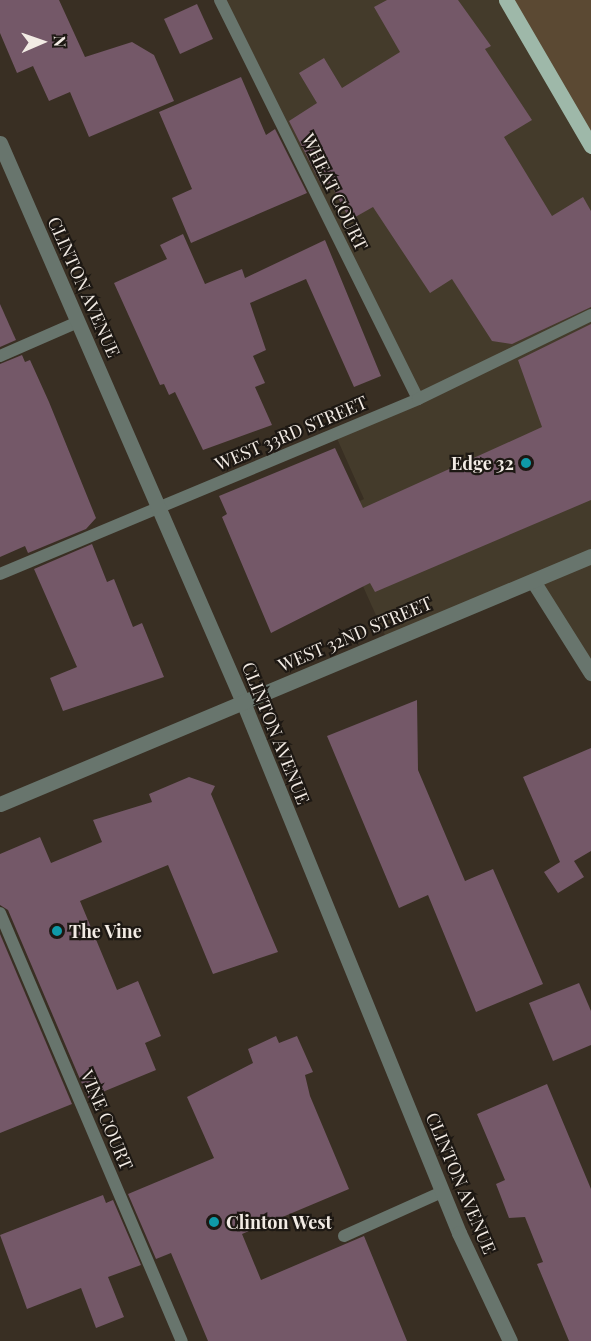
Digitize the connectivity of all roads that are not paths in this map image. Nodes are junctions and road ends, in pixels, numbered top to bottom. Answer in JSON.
{"nodes":[{"id":1,"x":220,"y":0,"type":"edge"},
{"id":2,"x":506,"y":0,"type":"edge"},
{"id":3,"x":0,"y":143,"type":"edge"},
{"id":4,"x":591,"y":146,"type":"edge"},
{"id":5,"x":591,"y":315,"type":"edge"},
{"id":6,"x":78,"y":322,"type":"junction"},
{"id":7,"x":0,"y":356,"type":"edge"},
{"id":8,"x":417,"y":399,"type":"junction"},
{"id":9,"x":159,"y":507,"type":"junction"},
{"id":10,"x":591,"y":556,"type":"edge"},
{"id":11,"x":0,"y":574,"type":"edge"},
{"id":12,"x":533,"y":581,"type":"junction"},
{"id":13,"x":591,"y":673,"type":"edge"},
{"id":14,"x":243,"y":702,"type":"junction"},
{"id":15,"x":0,"y":804,"type":"edge"},
{"id":16,"x":0,"y":913,"type":"edge"},
{"id":17,"x":442,"y":1192,"type":"junction"},
{"id":18,"x":344,"y":1236,"type":"dead end"},
{"id":19,"x":182,"y":1341,"type":"edge"},
{"id":20,"x":510,"y":1341,"type":"edge"}],
"edges":[{"from":1,"to":8,"type":"lane","name":"WHEAT COURT"},
{"from":2,"to":4,"type":"main road"},
{"from":3,"to":6,"type":"street","name":"CLINTON AVENUE"},
{"from":5,"to":8,"type":"lane","name":"WEST 33RD STREET"},
{"from":6,"to":7,"type":"lane"},
{"from":6,"to":9,"type":"street","name":"CLINTON AVENUE"},
{"from":8,"to":9,"type":"lane","name":"WEST 33RD STREET"},
{"from":9,"to":11,"type":"lane","name":"WEST 33RD STREET"},
{"from":9,"to":14,"type":"street","name":"CLINTON AVENUE"},
{"from":10,"to":12,"type":"street","name":"WEST 32ND STREET"},
{"from":12,"to":13,"type":"street"},
{"from":12,"to":14,"type":"street","name":"WEST 32ND STREET"},
{"from":14,"to":15,"type":"street","name":"WEST 32ND STREET"},
{"from":14,"to":17,"type":"street","name":"CLINTON AVENUE"},
{"from":16,"to":19,"type":"lane","name":"VINE COURT"},
{"from":17,"to":18,"type":"lane"},
{"from":17,"to":20,"type":"street","name":"CLINTON AVENUE"}]}
